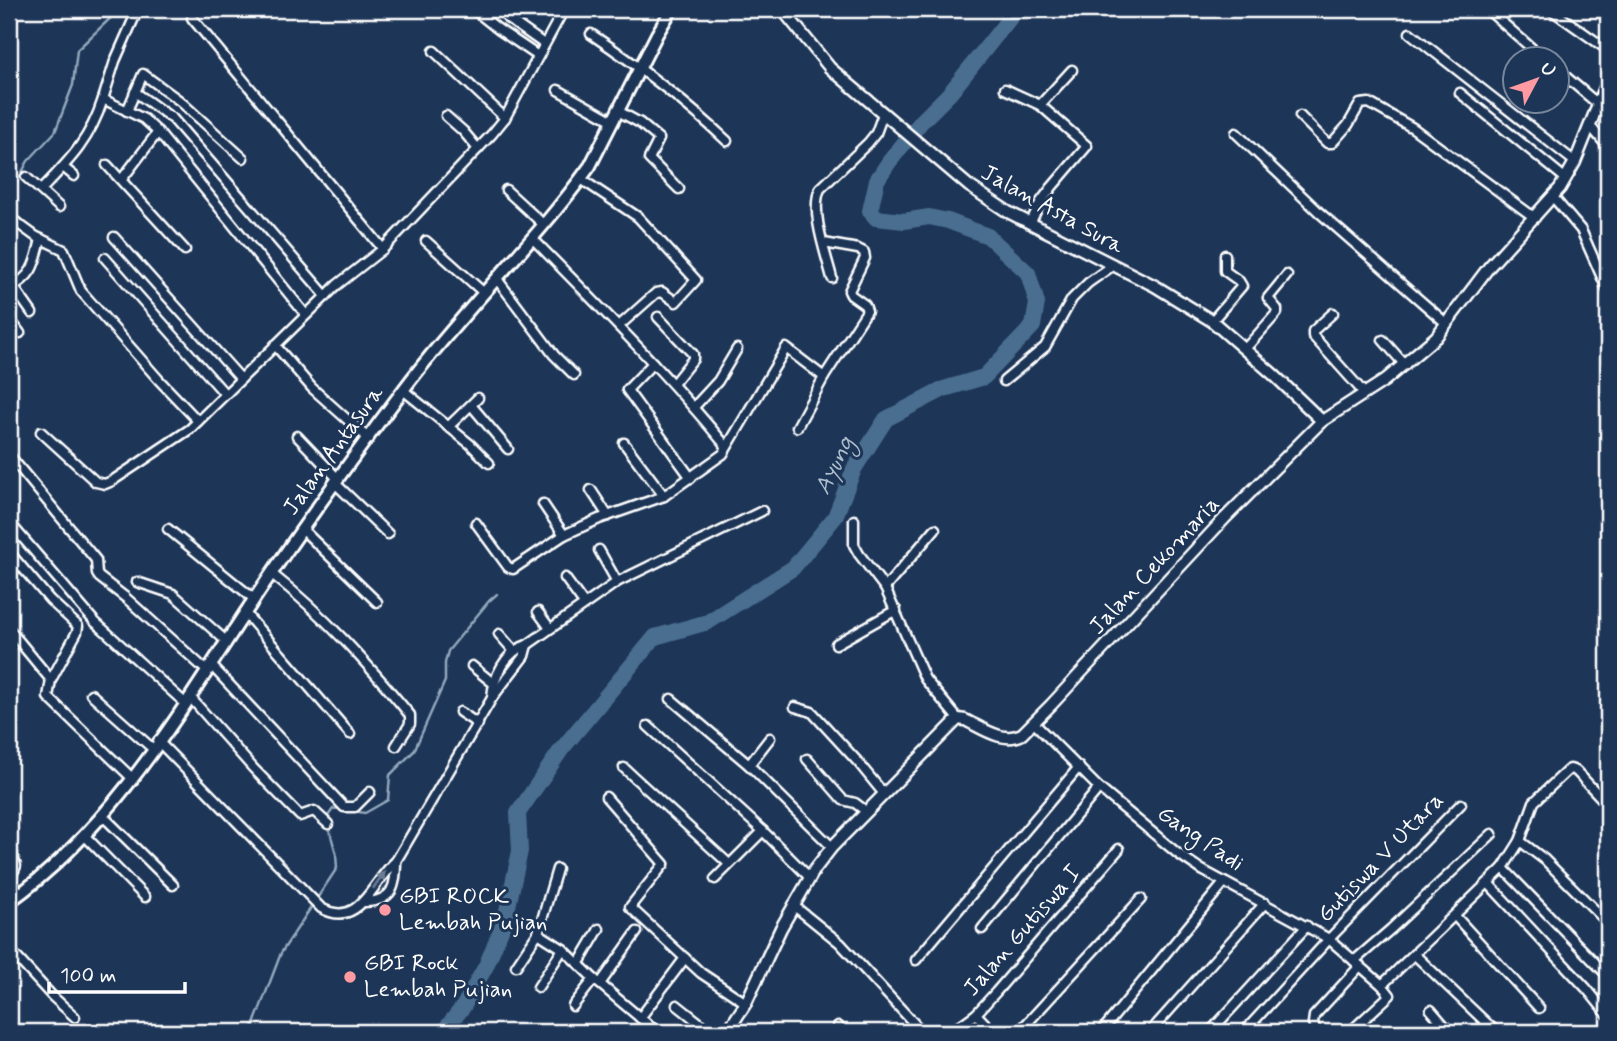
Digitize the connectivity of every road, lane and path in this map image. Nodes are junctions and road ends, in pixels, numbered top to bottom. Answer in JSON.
{"nodes":[{"id":1,"x":138,"y":9,"type":"edge"},
{"id":2,"x":473,"y":9,"type":"edge"},
{"id":3,"x":564,"y":9,"type":"edge"},
{"id":4,"x":672,"y":9,"type":"edge"},
{"id":5,"x":782,"y":9,"type":"edge"},
{"id":6,"x":1487,"y":9,"type":"edge"},
{"id":7,"x":1550,"y":9,"type":"edge"},
{"id":8,"x":1600,"y":9,"type":"edge"},
{"id":9,"x":1608,"y":14,"type":"edge"},
{"id":10,"x":192,"y":18,"type":"dead end"},
{"id":11,"x":507,"y":18,"type":"dead end"},
{"id":12,"x":1410,"y":33,"type":"dead end"},
{"id":13,"x":591,"y":34,"type":"dead end"},
{"id":14,"x":544,"y":44,"type":"junction"},
{"id":15,"x":1529,"y":46,"type":"edge"},
{"id":16,"x":1608,"y":50,"type":"edge"},
{"id":17,"x":434,"y":51,"type":"dead end"},
{"id":18,"x":538,"y":56,"type":"junction"},
{"id":19,"x":640,"y":67,"type":"junction"},
{"id":20,"x":1072,"y":70,"type":"dead end"},
{"id":21,"x":1608,"y":80,"type":"edge"},
{"id":22,"x":1572,"y":82,"type":"edge"},
{"id":23,"x":558,"y":89,"type":"dead end"},
{"id":24,"x":1005,"y":89,"type":"dead end"},
{"id":25,"x":135,"y":92,"type":"junction"},
{"id":26,"x":1460,"y":93,"type":"dead end"},
{"id":27,"x":103,"y":99,"type":"junction"},
{"id":28,"x":1041,"y":105,"type":"junction"},
{"id":29,"x":1600,"y":105,"type":"junction"},
{"id":30,"x":127,"y":111,"type":"junction"},
{"id":31,"x":883,"y":114,"type":"junction"},
{"id":32,"x":446,"y":116,"type":"dead end"},
{"id":33,"x":615,"y":116,"type":"junction"},
{"id":34,"x":1300,"y":116,"type":"dead end"},
{"id":35,"x":505,"y":118,"type":"junction"},
{"id":36,"x":1591,"y":127,"type":"junction"},
{"id":37,"x":158,"y":131,"type":"junction"},
{"id":38,"x":1236,"y":132,"type":"dead end"},
{"id":39,"x":727,"y":141,"type":"dead end"},
{"id":40,"x":1608,"y":147,"type":"edge"},
{"id":41,"x":478,"y":149,"type":"junction"},
{"id":42,"x":243,"y":158,"type":"dead end"},
{"id":43,"x":1575,"y":162,"type":"junction"},
{"id":44,"x":107,"y":165,"type":"dead end"},
{"id":45,"x":63,"y":167,"type":"junction"},
{"id":46,"x":74,"y":176,"type":"dead end"},
{"id":47,"x":26,"y":177,"type":"dead end"},
{"id":48,"x":122,"y":179,"type":"junction"},
{"id":49,"x":581,"y":179,"type":"junction"},
{"id":50,"x":1566,"y":179,"type":"junction"},
{"id":51,"x":679,"y":189,"type":"dead end"},
{"id":52,"x":41,"y":190,"type":"junction"},
{"id":53,"x":506,"y":190,"type":"dead end"},
{"id":54,"x":1553,"y":197,"type":"junction"},
{"id":55,"x":59,"y":207,"type":"dead end"},
{"id":56,"x":9,"y":217,"type":"edge"},
{"id":57,"x":1535,"y":218,"type":"junction"},
{"id":58,"x":1030,"y":224,"type":"junction"},
{"id":59,"x":544,"y":225,"type":"junction"},
{"id":60,"x":114,"y":237,"type":"dead end"},
{"id":61,"x":41,"y":239,"type":"junction"},
{"id":62,"x":533,"y":239,"type":"junction"},
{"id":63,"x":426,"y":241,"type":"dead end"},
{"id":64,"x":824,"y":243,"type":"junction"},
{"id":65,"x":383,"y":249,"type":"junction"},
{"id":66,"x":186,"y":250,"type":"dead end"},
{"id":67,"x":1225,"y":255,"type":"dead end"},
{"id":68,"x":105,"y":258,"type":"dead end"},
{"id":69,"x":1112,"y":267,"type":"junction"},
{"id":70,"x":1287,"y":275,"type":"dead end"},
{"id":71,"x":832,"y":278,"type":"dead end"},
{"id":72,"x":497,"y":279,"type":"junction"},
{"id":73,"x":11,"y":287,"type":"edge"},
{"id":74,"x":1608,"y":291,"type":"edge"},
{"id":75,"x":484,"y":293,"type":"junction"},
{"id":76,"x":326,"y":296,"type":"junction"},
{"id":77,"x":32,"y":313,"type":"dead end"},
{"id":78,"x":1333,"y":313,"type":"dead end"},
{"id":79,"x":306,"y":315,"type":"junction"},
{"id":80,"x":658,"y":317,"type":"dead end"},
{"id":81,"x":9,"y":318,"type":"edge"},
{"id":82,"x":1212,"y":321,"type":"junction"},
{"id":83,"x":1447,"y":324,"type":"junction"},
{"id":84,"x":619,"y":326,"type":"junction"},
{"id":85,"x":20,"y":332,"type":"dead end"},
{"id":86,"x":1383,"y":340,"type":"dead end"},
{"id":87,"x":275,"y":345,"type":"junction"},
{"id":88,"x":737,"y":349,"type":"dead end"},
{"id":89,"x":1245,"y":349,"type":"junction"},
{"id":90,"x":653,"y":363,"type":"junction"},
{"id":91,"x":1405,"y":365,"type":"junction"},
{"id":92,"x":574,"y":375,"type":"dead end"},
{"id":93,"x":824,"y":377,"type":"junction"},
{"id":94,"x":241,"y":379,"type":"junction"},
{"id":95,"x":1004,"y":381,"type":"dead end"},
{"id":96,"x":673,"y":384,"type":"junction"},
{"id":97,"x":403,"y":390,"type":"junction"},
{"id":98,"x":225,"y":394,"type":"junction"},
{"id":99,"x":1365,"y":394,"type":"junction"},
{"id":100,"x":478,"y":398,"type":"dead end"},
{"id":101,"x":471,"y":405,"type":"junction"},
{"id":102,"x":694,"y":407,"type":"junction"},
{"id":103,"x":198,"y":421,"type":"junction"},
{"id":104,"x":1322,"y":421,"type":"junction"},
{"id":105,"x":448,"y":426,"type":"junction"},
{"id":106,"x":797,"y":427,"type":"dead end"},
{"id":107,"x":41,"y":432,"type":"dead end"},
{"id":108,"x":297,"y":436,"type":"dead end"},
{"id":109,"x":369,"y":439,"type":"junction"},
{"id":110,"x":624,"y":443,"type":"dead end"},
{"id":111,"x":726,"y":446,"type":"junction"},
{"id":112,"x":508,"y":449,"type":"dead end"},
{"id":113,"x":9,"y":455,"type":"edge"},
{"id":114,"x":489,"y":463,"type":"dead end"},
{"id":115,"x":691,"y":478,"type":"junction"},
{"id":116,"x":337,"y":482,"type":"junction"},
{"id":117,"x":591,"y":491,"type":"dead end"},
{"id":118,"x":663,"y":496,"type":"junction"},
{"id":119,"x":543,"y":504,"type":"dead end"},
{"id":120,"x":762,"y":511,"type":"dead end"},
{"id":121,"x":608,"y":516,"type":"junction"},
{"id":122,"x":854,"y":520,"type":"dead end"},
{"id":123,"x":9,"y":522,"type":"edge"},
{"id":124,"x":476,"y":523,"type":"dead end"},
{"id":125,"x":168,"y":529,"type":"dead end"},
{"id":126,"x":935,"y":529,"type":"dead end"},
{"id":127,"x":303,"y":530,"type":"junction"},
{"id":128,"x":388,"y":534,"type":"dead end"},
{"id":129,"x":564,"y":535,"type":"junction"},
{"id":130,"x":599,"y":550,"type":"dead end"},
{"id":131,"x":9,"y":552,"type":"edge"},
{"id":132,"x":272,"y":574,"type":"junction"},
{"id":133,"x":565,"y":578,"type":"dead end"},
{"id":134,"x":137,"y":582,"type":"dead end"},
{"id":135,"x":617,"y":582,"type":"junction"},
{"id":136,"x":886,"y":588,"type":"junction"},
{"id":137,"x":254,"y":599,"type":"junction"},
{"id":138,"x":377,"y":602,"type":"dead end"},
{"id":139,"x":584,"y":604,"type":"junction"},
{"id":140,"x":895,"y":610,"type":"junction"},
{"id":141,"x":538,"y":612,"type":"dead end"},
{"id":142,"x":245,"y":613,"type":"junction"},
{"id":143,"x":550,"y":627,"type":"junction"},
{"id":144,"x":9,"y":629,"type":"edge"},
{"id":145,"x":499,"y":634,"type":"dead end"},
{"id":146,"x":226,"y":641,"type":"junction"},
{"id":147,"x":836,"y":644,"type":"dead end"},
{"id":148,"x":527,"y":645,"type":"junction"},
{"id":149,"x":514,"y":651,"type":"junction"},
{"id":150,"x":472,"y":666,"type":"dead end"},
{"id":151,"x":209,"y":668,"type":"junction"},
{"id":152,"x":51,"y":680,"type":"junction"},
{"id":153,"x":493,"y":683,"type":"junction"},
{"id":154,"x":91,"y":694,"type":"dead end"},
{"id":155,"x":492,"y":698,"type":"junction"},
{"id":156,"x":671,"y":699,"type":"dead end"},
{"id":157,"x":188,"y":700,"type":"junction"},
{"id":158,"x":795,"y":707,"type":"dead end"},
{"id":159,"x":460,"y":712,"type":"dead end"},
{"id":160,"x":958,"y":719,"type":"junction"},
{"id":161,"x":1034,"y":723,"type":"junction"},
{"id":162,"x":478,"y":724,"type":"junction"},
{"id":163,"x":648,"y":726,"type":"dead end"},
{"id":164,"x":350,"y":734,"type":"dead end"},
{"id":165,"x":770,"y":738,"type":"dead end"},
{"id":166,"x":156,"y":745,"type":"junction"},
{"id":167,"x":396,"y":746,"type":"dead end"},
{"id":168,"x":807,"y":759,"type":"dead end"},
{"id":169,"x":749,"y":765,"type":"junction"},
{"id":170,"x":1079,"y":767,"type":"junction"},
{"id":171,"x":624,"y":768,"type":"dead end"},
{"id":172,"x":132,"y":778,"type":"junction"},
{"id":173,"x":1099,"y":788,"type":"junction"},
{"id":174,"x":370,"y":792,"type":"dead end"},
{"id":175,"x":884,"y":794,"type":"junction"},
{"id":176,"x":606,"y":797,"type":"dead end"},
{"id":177,"x":1461,"y":804,"type":"dead end"},
{"id":178,"x":1608,"y":805,"type":"edge"},
{"id":179,"x":865,"y":811,"type":"junction"},
{"id":180,"x":102,"y":815,"type":"junction"},
{"id":181,"x":328,"y":824,"type":"dead end"},
{"id":182,"x":763,"y":831,"type":"junction"},
{"id":183,"x":1492,"y":834,"type":"dead end"},
{"id":184,"x":85,"y":836,"type":"junction"},
{"id":185,"x":1520,"y":841,"type":"junction"},
{"id":186,"x":9,"y":844,"type":"edge"},
{"id":187,"x":832,"y":848,"type":"junction"},
{"id":188,"x":1119,"y":849,"type":"dead end"},
{"id":189,"x":396,"y":861,"type":"junction"},
{"id":190,"x":729,"y":864,"type":"junction"},
{"id":191,"x":1503,"y":868,"type":"junction"},
{"id":192,"x":557,"y":869,"type":"dead end"},
{"id":193,"x":809,"y":877,"type":"junction"},
{"id":194,"x":715,"y":879,"type":"dead end"},
{"id":195,"x":1223,"y":884,"type":"dead end"},
{"id":196,"x":1489,"y":884,"type":"junction"},
{"id":197,"x":173,"y":885,"type":"dead end"},
{"id":198,"x":20,"y":894,"type":"junction"},
{"id":199,"x":145,"y":897,"type":"dead end"},
{"id":200,"x":1141,"y":899,"type":"dead end"},
{"id":201,"x":9,"y":902,"type":"edge"},
{"id":202,"x":365,"y":902,"type":"junction"},
{"id":203,"x":1265,"y":903,"type":"junction"},
{"id":204,"x":793,"y":905,"type":"junction"},
{"id":205,"x":1455,"y":916,"type":"junction"},
{"id":206,"x":1608,"y":923,"type":"edge"},
{"id":207,"x":1307,"y":926,"type":"junction"},
{"id":208,"x":599,"y":929,"type":"dead end"},
{"id":209,"x":982,"y":929,"type":"dead end"},
{"id":210,"x":637,"y":932,"type":"dead end"},
{"id":211,"x":538,"y":933,"type":"junction"},
{"id":212,"x":1329,"y":939,"type":"junction"},
{"id":213,"x":9,"y":949,"type":"edge"},
{"id":214,"x":563,"y":949,"type":"junction"},
{"id":215,"x":1415,"y":955,"type":"junction"},
{"id":216,"x":685,"y":958,"type":"junction"},
{"id":217,"x":916,"y":960,"type":"dead end"},
{"id":218,"x":579,"y":963,"type":"junction"},
{"id":219,"x":1357,"y":963,"type":"junction"},
{"id":220,"x":516,"y":966,"type":"dead end"},
{"id":221,"x":1608,"y":976,"type":"edge"},
{"id":222,"x":597,"y":981,"type":"junction"},
{"id":223,"x":1382,"y":985,"type":"junction"},
{"id":224,"x":538,"y":987,"type":"dead end"},
{"id":225,"x":746,"y":1003,"type":"junction"},
{"id":226,"x":677,"y":1005,"type":"dead end"},
{"id":227,"x":573,"y":1006,"type":"dead end"},
{"id":228,"x":1539,"y":1007,"type":"dead end"},
{"id":229,"x":1431,"y":1010,"type":"dead end"},
{"id":230,"x":976,"y":1014,"type":"junction"},
{"id":231,"x":1608,"y":1015,"type":"edge"},
{"id":232,"x":75,"y":1017,"type":"dead end"},
{"id":233,"x":640,"y":1018,"type":"junction"},
{"id":234,"x":731,"y":1031,"type":"edge"},
{"id":235,"x":657,"y":1032,"type":"edge"},
{"id":236,"x":711,"y":1032,"type":"edge"},
{"id":237,"x":922,"y":1032,"type":"edge"},
{"id":238,"x":951,"y":1032,"type":"edge"},
{"id":239,"x":993,"y":1032,"type":"edge"},
{"id":240,"x":1019,"y":1032,"type":"edge"},
{"id":241,"x":1101,"y":1032,"type":"edge"},
{"id":242,"x":1150,"y":1032,"type":"edge"},
{"id":243,"x":1210,"y":1032,"type":"edge"},
{"id":244,"x":1244,"y":1032,"type":"edge"},
{"id":245,"x":1317,"y":1032,"type":"edge"},
{"id":246,"x":1350,"y":1032,"type":"edge"},
{"id":247,"x":1450,"y":1032,"type":"edge"},
{"id":248,"x":1496,"y":1032,"type":"edge"}],
"edges":[{"from":1,"to":27,"type":"street"},
{"from":2,"to":18,"type":"street"},
{"from":3,"to":14,"type":"street"},
{"from":4,"to":19,"type":"main road","name":"Jalan Antasura"},
{"from":5,"to":31,"type":"street","name":"Jalan Asta Sura"},
{"from":6,"to":15,"type":"street"},
{"from":7,"to":16,"type":"street"},
{"from":8,"to":9,"type":"street"},
{"from":10,"to":65,"type":"street"},
{"from":11,"to":14,"type":"street"},
{"from":12,"to":43,"type":"street"},
{"from":13,"to":19,"type":"street"},
{"from":14,"to":18,"type":"street"},
{"from":17,"to":35,"type":"street"},
{"from":18,"to":35,"type":"street"},
{"from":19,"to":33,"type":"main road","name":"Jalan Antasura"},
{"from":19,"to":39,"type":"street"},
{"from":20,"to":28,"type":"street"},
{"from":21,"to":29,"type":"street","name":"Jalan Cekomaria"},
{"from":22,"to":29,"type":"street"},
{"from":23,"to":33,"type":"street"},
{"from":24,"to":28,"type":"street"},
{"from":25,"to":30,"type":"street"},
{"from":25,"to":42,"type":"street"},
{"from":25,"to":76,"type":"street"},
{"from":26,"to":50,"type":"street"},
{"from":27,"to":30,"type":"street"},
{"from":27,"to":45,"type":"street"},
{"from":28,"to":58,"type":"street"},
{"from":29,"to":36,"type":"street","name":"Jalan Cekomaria"},
{"from":30,"to":37,"type":"street"},
{"from":31,"to":58,"type":"street","name":"Jalan Asta Sura"},
{"from":31,"to":64,"type":"street"},
{"from":32,"to":41,"type":"street"},
{"from":33,"to":49,"type":"main road","name":"Jalan Antasura"},
{"from":33,"to":51,"type":"street"},
{"from":34,"to":57,"type":"street"},
{"from":35,"to":41,"type":"street"},
{"from":36,"to":40,"type":"street"},
{"from":36,"to":43,"type":"street","name":"Jalan Cekomaria"},
{"from":37,"to":48,"type":"street"},
{"from":37,"to":79,"type":"street"},
{"from":38,"to":83,"type":"street"},
{"from":41,"to":65,"type":"street"},
{"from":43,"to":50,"type":"street","name":"Jalan Cekomaria"},
{"from":44,"to":48,"type":"street"},
{"from":45,"to":46,"type":"street"},
{"from":45,"to":52,"type":"street"},
{"from":47,"to":52,"type":"street"},
{"from":48,"to":66,"type":"street"},
{"from":49,"to":59,"type":"main road","name":"Jalan Antasura"},
{"from":49,"to":84,"type":"street"},
{"from":50,"to":54,"type":"street","name":"Jalan Cekomaria"},
{"from":52,"to":55,"type":"street"},
{"from":53,"to":59,"type":"street"},
{"from":54,"to":57,"type":"street","name":"Jalan Cekomaria"},
{"from":54,"to":74,"type":"street"},
{"from":56,"to":61,"type":"street"},
{"from":57,"to":83,"type":"street","name":"Jalan Cekomaria"},
{"from":58,"to":69,"type":"street","name":"Jalan Asta Sura"},
{"from":59,"to":62,"type":"main road","name":"Jalan Antasura"},
{"from":60,"to":94,"type":"street"},
{"from":61,"to":73,"type":"street"},
{"from":61,"to":103,"type":"street"},
{"from":62,"to":72,"type":"main road","name":"Jalan Antasura"},
{"from":62,"to":84,"type":"street"},
{"from":63,"to":75,"type":"street"},
{"from":64,"to":71,"type":"street"},
{"from":64,"to":93,"type":"street"},
{"from":65,"to":76,"type":"street"},
{"from":67,"to":82,"type":"street"},
{"from":68,"to":98,"type":"street"},
{"from":69,"to":82,"type":"street","name":"Jalan Asta Sura"},
{"from":69,"to":95,"type":"street"},
{"from":70,"to":89,"type":"street"},
{"from":72,"to":75,"type":"main road","name":"Jalan Antasura"},
{"from":72,"to":92,"type":"street"},
{"from":73,"to":77,"type":"street"},
{"from":75,"to":97,"type":"main road","name":"Jalan Antasura"},
{"from":76,"to":79,"type":"street"},
{"from":78,"to":99,"type":"street"},
{"from":79,"to":87,"type":"street"},
{"from":80,"to":96,"type":"street"},
{"from":81,"to":85,"type":"street"},
{"from":82,"to":89,"type":"street","name":"Jalan Asta Sura"},
{"from":83,"to":91,"type":"street","name":"Jalan Cekomaria"},
{"from":84,"to":90,"type":"street"},
{"from":86,"to":91,"type":"street"},
{"from":87,"to":94,"type":"street"},
{"from":87,"to":109,"type":"street"},
{"from":88,"to":102,"type":"street"},
{"from":89,"to":104,"type":"street","name":"Jalan Asta Sura"},
{"from":90,"to":96,"type":"street"},
{"from":90,"to":115,"type":"street"},
{"from":91,"to":99,"type":"street","name":"Jalan Cekomaria"},
{"from":93,"to":106,"type":"street"},
{"from":93,"to":111,"type":"street"},
{"from":94,"to":98,"type":"street"},
{"from":96,"to":102,"type":"street"},
{"from":97,"to":105,"type":"street"},
{"from":97,"to":109,"type":"main road","name":"Jalan Antasura"},
{"from":98,"to":103,"type":"street"},
{"from":99,"to":104,"type":"street","name":"Jalan Cekomaria"},
{"from":100,"to":101,"type":"street"},
{"from":101,"to":105,"type":"street"},
{"from":101,"to":112,"type":"street"},
{"from":102,"to":111,"type":"street"},
{"from":103,"to":107,"type":"street"},
{"from":104,"to":161,"type":"street","name":"Jalan Cekomaria"},
{"from":105,"to":114,"type":"street"},
{"from":108,"to":116,"type":"street"},
{"from":109,"to":116,"type":"main road","name":"Jalan Antasura"},
{"from":110,"to":118,"type":"street"},
{"from":111,"to":115,"type":"street"},
{"from":113,"to":151,"type":"street"},
{"from":115,"to":118,"type":"street"},
{"from":116,"to":127,"type":"main road","name":"Jalan Antasura"},
{"from":116,"to":128,"type":"street"},
{"from":117,"to":121,"type":"street"},
{"from":118,"to":121,"type":"street"},
{"from":119,"to":129,"type":"street"},
{"from":120,"to":135,"type":"street"},
{"from":121,"to":129,"type":"street"},
{"from":122,"to":136,"type":"street"},
{"from":123,"to":157,"type":"street"},
{"from":124,"to":129,"type":"street"},
{"from":125,"to":137,"type":"street"},
{"from":126,"to":136,"type":"street"},
{"from":127,"to":132,"type":"main road","name":"Jalan Antasura"},
{"from":127,"to":138,"type":"street"},
{"from":130,"to":135,"type":"street"},
{"from":131,"to":152,"type":"street"},
{"from":132,"to":137,"type":"main road","name":"Jalan Antasura"},
{"from":132,"to":167,"type":"street"},
{"from":133,"to":139,"type":"street"},
{"from":134,"to":146,"type":"street"},
{"from":135,"to":139,"type":"street"},
{"from":136,"to":140,"type":"street"},
{"from":137,"to":142,"type":"main road","name":"Jalan Antasura"},
{"from":139,"to":143,"type":"street"},
{"from":140,"to":147,"type":"street"},
{"from":140,"to":160,"type":"street"},
{"from":141,"to":143,"type":"street"},
{"from":142,"to":146,"type":"main road","name":"Jalan Antasura"},
{"from":142,"to":164,"type":"street"},
{"from":143,"to":148,"type":"street"},
{"from":144,"to":152,"type":"street"},
{"from":145,"to":149,"type":"street"},
{"from":146,"to":151,"type":"main road","name":"Jalan Antasura"},
{"from":148,"to":149,"type":"street"},
{"from":148,"to":155,"type":"street"},
{"from":149,"to":153,"type":"street"},
{"from":150,"to":153,"type":"street"},
{"from":151,"to":157,"type":"main road","name":"Jalan Antasura"},
{"from":151,"to":174,"type":"street"},
{"from":152,"to":172,"type":"street"},
{"from":153,"to":155,"type":"street"},
{"from":154,"to":166,"type":"street"},
{"from":155,"to":162,"type":"street"},
{"from":156,"to":169,"type":"street"},
{"from":157,"to":166,"type":"main road","name":"Jalan Antasura"},
{"from":157,"to":181,"type":"street"},
{"from":158,"to":175,"type":"street"},
{"from":159,"to":162,"type":"street"},
{"from":160,"to":161,"type":"street","name":"Jalan Cekomaria"},
{"from":160,"to":175,"type":"street"},
{"from":161,"to":170,"type":"street","name":"Gang Padi"},
{"from":162,"to":189,"type":"street"},
{"from":163,"to":182,"type":"street"},
{"from":165,"to":169,"type":"street"},
{"from":166,"to":172,"type":"main road","name":"Jalan Antasura"},
{"from":166,"to":202,"type":"street"},
{"from":168,"to":179,"type":"street"},
{"from":169,"to":187,"type":"street"},
{"from":170,"to":173,"type":"street","name":"Gang Padi"},
{"from":170,"to":217,"type":"street"},
{"from":171,"to":190,"type":"street"},
{"from":172,"to":180,"type":"main road","name":"Jalan Antasura"},
{"from":173,"to":203,"type":"street","name":"Gang Padi"},
{"from":173,"to":209,"type":"street"},
{"from":175,"to":179,"type":"street"},
{"from":176,"to":216,"type":"street"},
{"from":177,"to":212,"type":"street","name":"Gutiswa V Utara"},
{"from":178,"to":185,"type":"street"},
{"from":179,"to":187,"type":"street"},
{"from":180,"to":184,"type":"main road","name":"Jalan Antasura"},
{"from":180,"to":197,"type":"street"},
{"from":182,"to":190,"type":"street"},
{"from":182,"to":193,"type":"street"},
{"from":183,"to":219,"type":"street"},
{"from":184,"to":198,"type":"main road","name":"Jalan Antasura"},
{"from":184,"to":199,"type":"street"},
{"from":185,"to":191,"type":"street"},
{"from":185,"to":206,"type":"street"},
{"from":186,"to":198,"type":"street"},
{"from":187,"to":193,"type":"street"},
{"from":188,"to":230,"type":"street","name":"Jalan Gutiswa I"},
{"from":202,"to":189,"type":"street","one_way":true},
{"from":189,"to":202,"type":"street"},
{"from":190,"to":194,"type":"street"},
{"from":191,"to":196,"type":"street"},
{"from":191,"to":221,"type":"street"},
{"from":192,"to":211,"type":"street"},
{"from":193,"to":204,"type":"street"},
{"from":195,"to":241,"type":"street"},
{"from":196,"to":205,"type":"street"},
{"from":196,"to":231,"type":"street"},
{"from":198,"to":201,"type":"main road","name":"Jalan Antasura"},
{"from":200,"to":240,"type":"street"},
{"from":203,"to":207,"type":"street","name":"Gang Padi"},
{"from":203,"to":242,"type":"street"},
{"from":204,"to":225,"type":"street"},
{"from":204,"to":237,"type":"street"},
{"from":205,"to":215,"type":"street"},
{"from":205,"to":228,"type":"street"},
{"from":207,"to":212,"type":"street","name":"Gang Padi"},
{"from":207,"to":243,"type":"street"},
{"from":208,"to":218,"type":"street"},
{"from":210,"to":222,"type":"street"},
{"from":211,"to":214,"type":"street"},
{"from":211,"to":220,"type":"street"},
{"from":212,"to":219,"type":"street","name":"Gang Padi"},
{"from":212,"to":244,"type":"street","name":"Gutiswa V Utara"},
{"from":213,"to":232,"type":"street"},
{"from":214,"to":218,"type":"street"},
{"from":214,"to":224,"type":"street"},
{"from":215,"to":223,"type":"street"},
{"from":215,"to":248,"type":"street"},
{"from":216,"to":225,"type":"street"},
{"from":216,"to":233,"type":"street"},
{"from":218,"to":222,"type":"street"},
{"from":219,"to":223,"type":"street","name":"Gang Padi"},
{"from":219,"to":245,"type":"street"},
{"from":222,"to":227,"type":"street"},
{"from":222,"to":233,"type":"street"},
{"from":223,"to":246,"type":"street","name":"Gang Padi"},
{"from":225,"to":234,"type":"street"},
{"from":226,"to":236,"type":"street"},
{"from":229,"to":247,"type":"street"},
{"from":230,"to":238,"type":"street","name":"Jalan Gutiswa I"},
{"from":230,"to":239,"type":"street"},
{"from":233,"to":235,"type":"street"}]}
